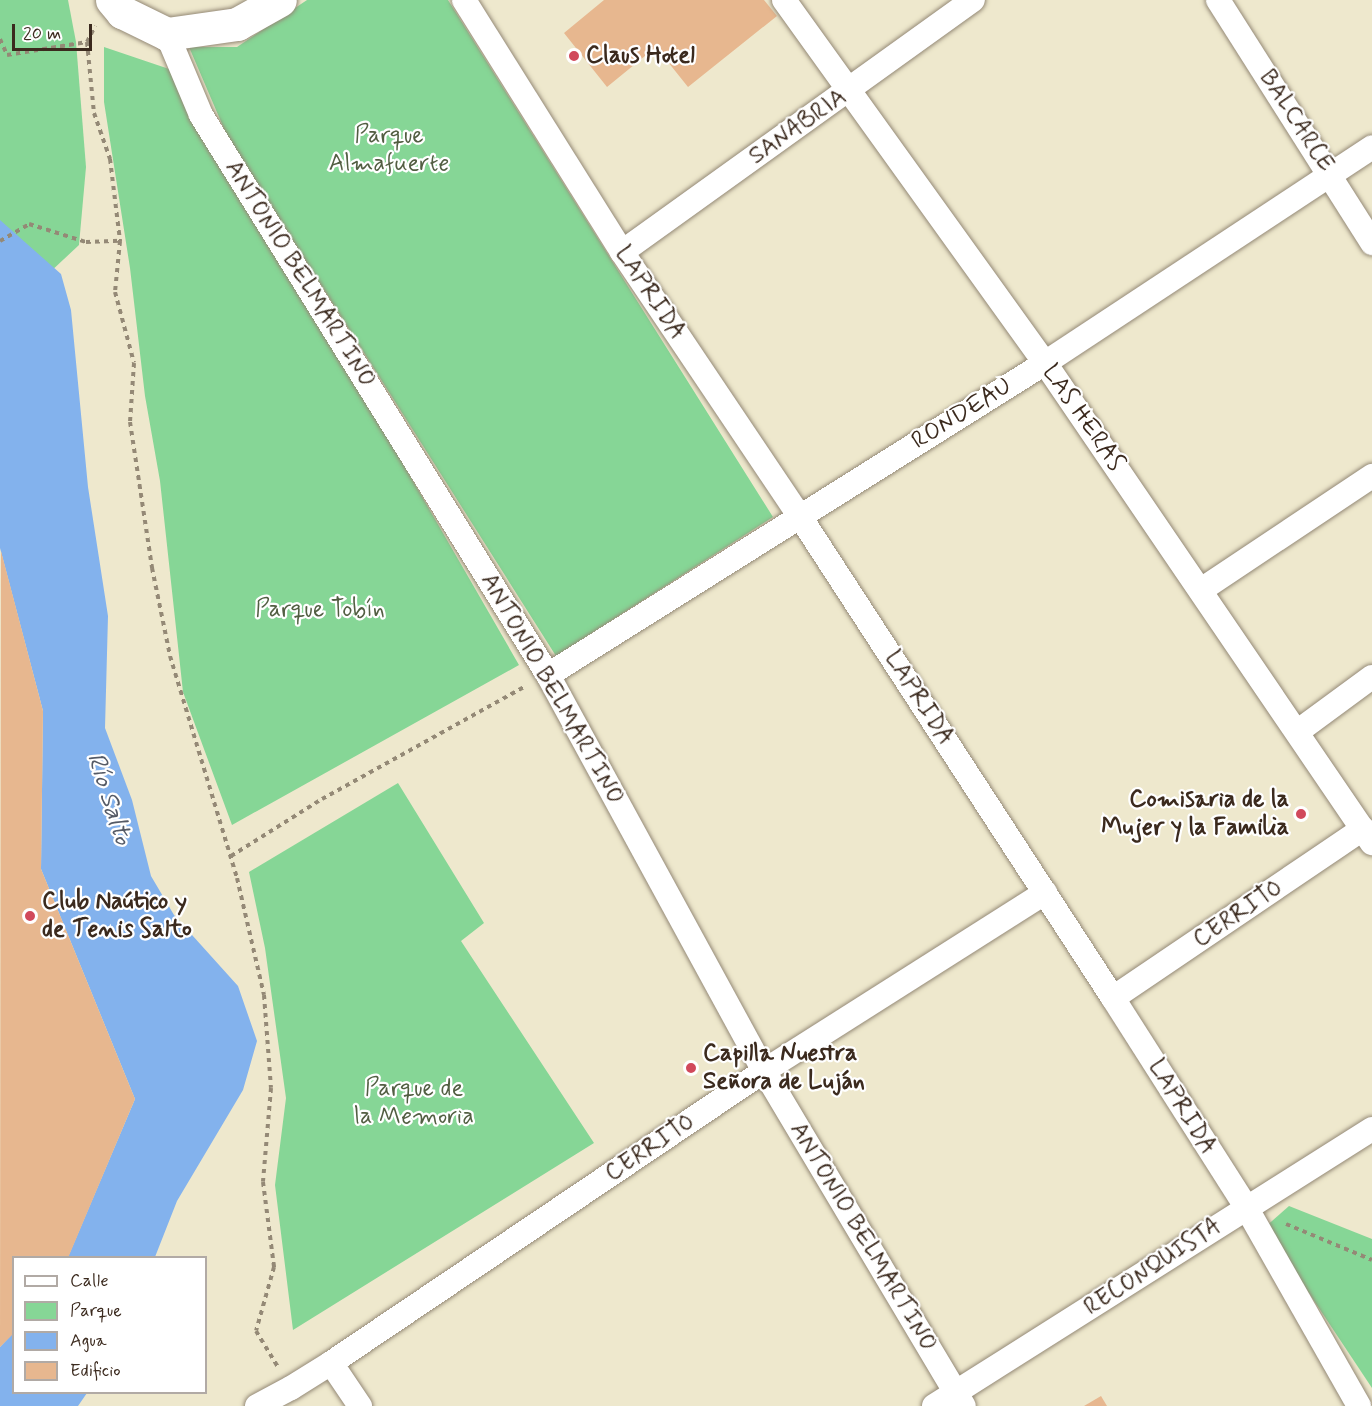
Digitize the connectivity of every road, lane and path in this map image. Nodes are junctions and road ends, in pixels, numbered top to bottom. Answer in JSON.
{"nodes":[{"id":1,"x":112,"y":0,"type":"edge"},
{"id":2,"x":279,"y":0,"type":"edge"},
{"id":3,"x":464,"y":0,"type":"edge"},
{"id":4,"x":784,"y":0,"type":"edge"},
{"id":5,"x":973,"y":0,"type":"edge"},
{"id":6,"x":1218,"y":0,"type":"edge"},
{"id":7,"x":167,"y":33,"type":"junction"},
{"id":8,"x":0,"y":39,"type":"edge"},
{"id":9,"x":850,"y":90,"type":"junction"},
{"id":10,"x":1372,"y":147,"type":"edge"},
{"id":11,"x":1330,"y":174,"type":"junction"},
{"id":12,"x":0,"y":241,"type":"edge"},
{"id":13,"x":120,"y":241,"type":"junction"},
{"id":14,"x":1372,"y":243,"type":"edge"},
{"id":15,"x":622,"y":252,"type":"junction"},
{"id":16,"x":1045,"y":363,"type":"junction"},
{"id":17,"x":1372,"y":476,"type":"edge"},
{"id":18,"x":799,"y":515,"type":"junction"},
{"id":19,"x":1201,"y":590,"type":"junction"},
{"id":20,"x":548,"y":675,"type":"junction"},
{"id":21,"x":1372,"y":677,"type":"edge"},
{"id":22,"x":1297,"y":732,"type":"junction"},
{"id":23,"x":1367,"y":836,"type":"edge"},
{"id":24,"x":231,"y":856,"type":"junction"},
{"id":25,"x":1045,"y":893,"type":"junction"},
{"id":26,"x":1113,"y":998,"type":"junction"},
{"id":27,"x":764,"y":1071,"type":"junction"},
{"id":28,"x":1372,"y":1129,"type":"edge"},
{"id":29,"x":1246,"y":1208,"type":"junction"},
{"id":30,"x":1372,"y":1260,"type":"edge"},
{"id":31,"x":331,"y":1363,"type":"junction"},
{"id":32,"x":291,"y":1388,"type":"junction"},
{"id":33,"x":960,"y":1399,"type":"edge"},
{"id":34,"x":256,"y":1406,"type":"edge"},
{"id":35,"x":360,"y":1406,"type":"edge"},
{"id":36,"x":934,"y":1406,"type":"edge"},
{"id":37,"x":1359,"y":1406,"type":"edge"}],
"edges":[{"from":1,"to":7,"type":"street"},
{"from":2,"to":7,"type":"street"},
{"from":3,"to":15,"type":"street","name":"LAPRIDA"},
{"from":4,"to":9,"type":"street","name":"LAS HERAS"},
{"from":5,"to":9,"type":"street","name":"SANABRIA"},
{"from":6,"to":11,"type":"street","name":"BALCARCE"},
{"from":7,"to":20,"type":"street","name":"ANTONIO BELMARTINO"},
{"from":8,"to":13,"type":"path"},
{"from":9,"to":15,"type":"street","name":"SANABRIA"},
{"from":9,"to":16,"type":"street","name":"LAS HERAS"},
{"from":10,"to":11,"type":"street","name":"RONDEAU"},
{"from":11,"to":14,"type":"street","name":"BALCARCE"},
{"from":11,"to":16,"type":"street","name":"RONDEAU"},
{"from":12,"to":13,"type":"path"},
{"from":13,"to":24,"type":"path"},
{"from":15,"to":18,"type":"street","name":"LAPRIDA"},
{"from":16,"to":18,"type":"street","name":"RONDEAU"},
{"from":16,"to":19,"type":"street","name":"LAS HERAS"},
{"from":17,"to":19,"type":"street"},
{"from":18,"to":20,"type":"street","name":"RONDEAU"},
{"from":18,"to":25,"type":"street","name":"LAPRIDA"},
{"from":19,"to":22,"type":"street","name":"LAS HERAS"},
{"from":20,"to":24,"type":"path"},
{"from":20,"to":27,"type":"street","name":"ANTONIO BELMARTINO"},
{"from":21,"to":22,"type":"street"},
{"from":22,"to":23,"type":"street","name":"LAS HERAS"},
{"from":23,"to":26,"type":"street","name":"CERRITO"},
{"from":24,"to":32,"type":"path"},
{"from":25,"to":26,"type":"street","name":"LAPRIDA"},
{"from":25,"to":27,"type":"street","name":"CERRITO"},
{"from":26,"to":29,"type":"street","name":"LAPRIDA"},
{"from":27,"to":31,"type":"street","name":"CERRITO"},
{"from":27,"to":33,"type":"street","name":"ANTONIO BELMARTINO"},
{"from":28,"to":29,"type":"street","name":"RECONQUISTA"},
{"from":29,"to":30,"type":"path"},
{"from":29,"to":33,"type":"street","name":"RECONQUISTA"},
{"from":29,"to":37,"type":"street","name":"LAPRIDA"},
{"from":31,"to":32,"type":"street","name":"CERRITO"},
{"from":31,"to":35,"type":"street"},
{"from":32,"to":34,"type":"street","name":"CERRITO"},
{"from":33,"to":36,"type":"street","name":"RECONQUISTA"}]}
